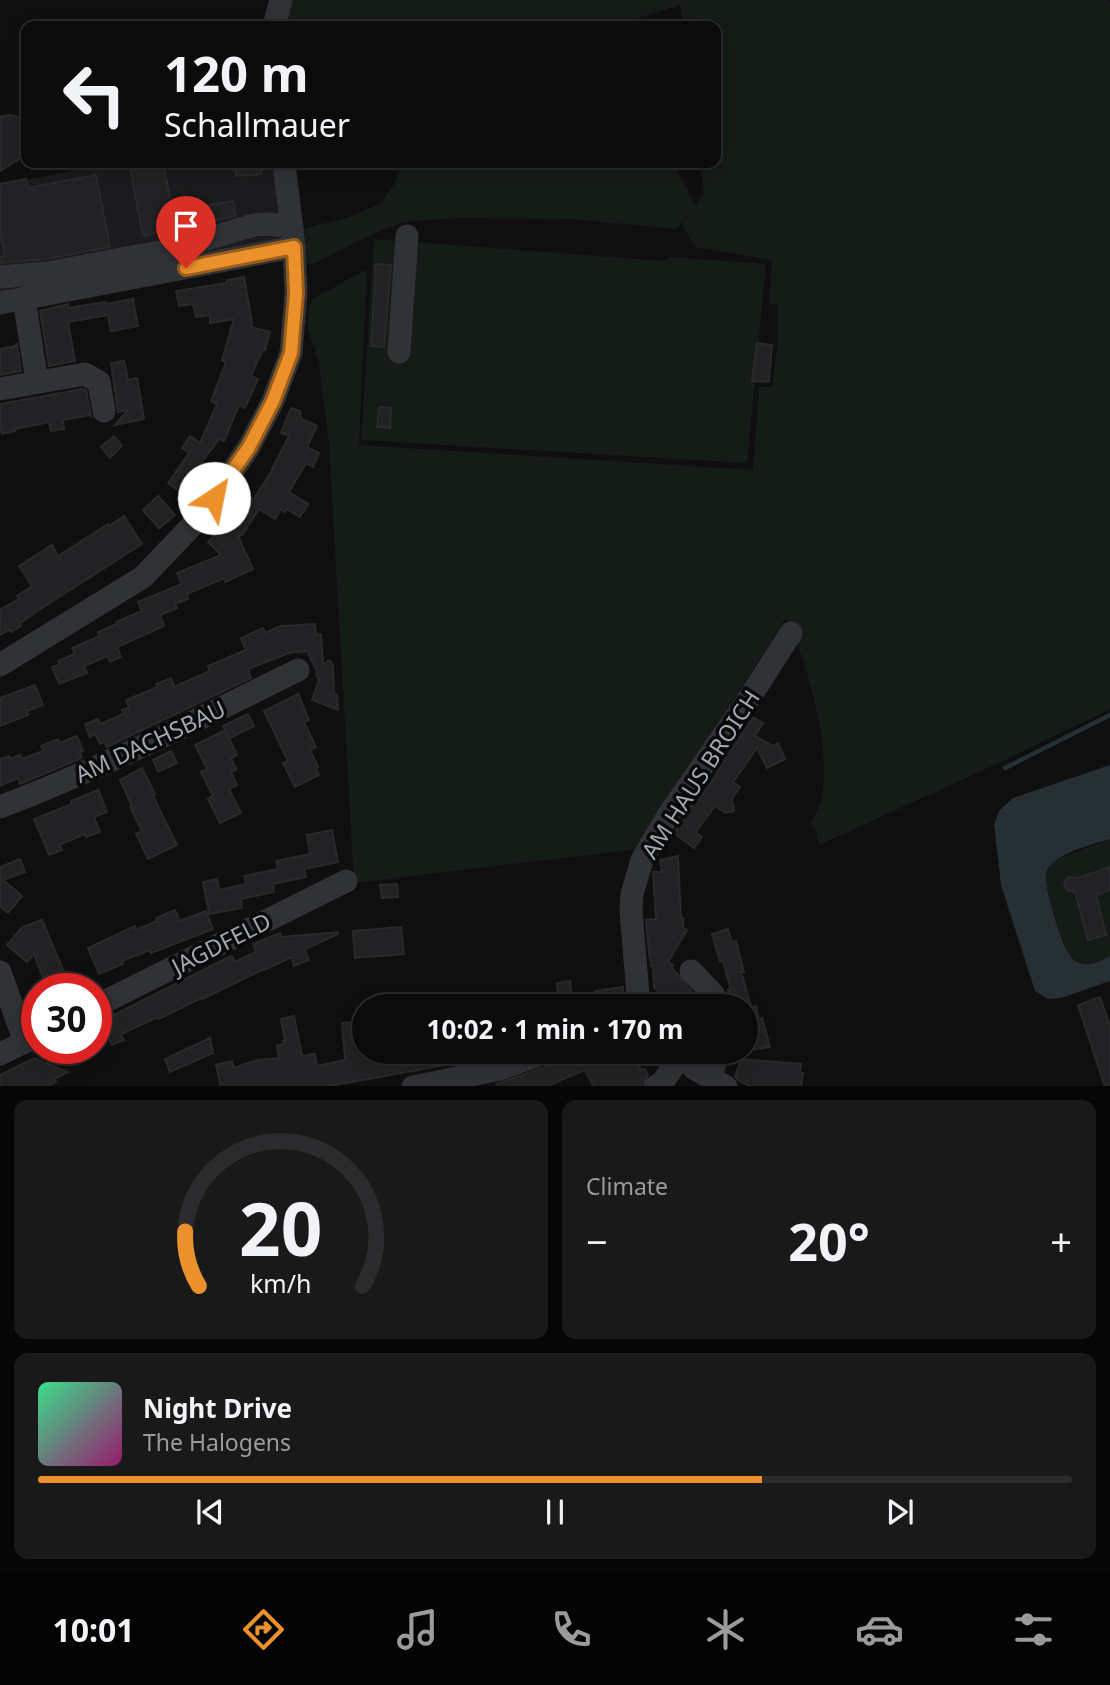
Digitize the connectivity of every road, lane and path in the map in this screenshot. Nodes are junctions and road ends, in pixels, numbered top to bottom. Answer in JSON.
{"nodes":[{"id":1,"x":281,"y":0,"type":"edge"},
{"id":2,"x":275,"y":21,"type":"edge"},
{"id":3,"x":285,"y":168,"type":"edge"},
{"id":4,"x":407,"y":236,"type":"dead end"},
{"id":5,"x":293,"y":237,"type":"junction"},
{"id":6,"x":0,"y":277,"type":"edge"},
{"id":7,"x":24,"y":299,"type":"junction"},
{"id":8,"x":0,"y":303,"type":"edge"},
{"id":9,"x":399,"y":352,"type":"dead end"},
{"id":10,"x":37,"y":382,"type":"junction"},
{"id":11,"x":0,"y":389,"type":"edge"},
{"id":12,"x":104,"y":411,"type":"dead end"},
{"id":13,"x":792,"y":633,"type":"dead end"},
{"id":14,"x":0,"y":665,"type":"edge"},
{"id":15,"x":298,"y":670,"type":"dead end"},
{"id":16,"x":0,"y":807,"type":"edge"},
{"id":17,"x":346,"y":881,"type":"dead end"},
{"id":18,"x":691,"y":971,"type":"dead end"},
{"id":19,"x":0,"y":972,"type":"edge"},
{"id":20,"x":638,"y":994,"type":"edge"},
{"id":21,"x":713,"y":994,"type":"edge"},
{"id":22,"x":112,"y":998,"type":"edge"},
{"id":23,"x":21,"y":1017,"type":"edge"},
{"id":24,"x":21,"y":1044,"type":"edge"},
{"id":25,"x":0,"y":1054,"type":"edge"},
{"id":26,"x":514,"y":1064,"type":"edge"},
{"id":27,"x":673,"y":1064,"type":"edge"},
{"id":28,"x":690,"y":1064,"type":"edge"},
{"id":29,"x":719,"y":1064,"type":"edge"},
{"id":30,"x":718,"y":1082,"type":"edge"},
{"id":31,"x":418,"y":1086,"type":"edge"},
{"id":32,"x":657,"y":1086,"type":"edge"}],
"edges":[{"from":1,"to":2,"type":"street"},
{"from":3,"to":5,"type":"street"},
{"from":4,"to":9,"type":"street"},
{"from":5,"to":6,"type":"street"},
{"from":5,"to":7,"type":"street"},
{"from":5,"to":14,"type":"street"},
{"from":7,"to":8,"type":"street"},
{"from":7,"to":10,"type":"street"},
{"from":10,"to":11,"type":"street"},
{"from":10,"to":12,"type":"street"},
{"from":13,"to":20,"type":"street","name":"AM HAUS BROICH"},
{"from":15,"to":16,"type":"street","name":"AM DACHSBAU"},
{"from":17,"to":22,"type":"street","name":"JAGDFELD"},
{"from":18,"to":21,"type":"street"},
{"from":19,"to":23,"type":"street"},
{"from":24,"to":25,"type":"street"},
{"from":26,"to":31,"type":"street"},
{"from":27,"to":32,"type":"street"},
{"from":28,"to":30,"type":"street"},
{"from":29,"to":30,"type":"street"}]}
